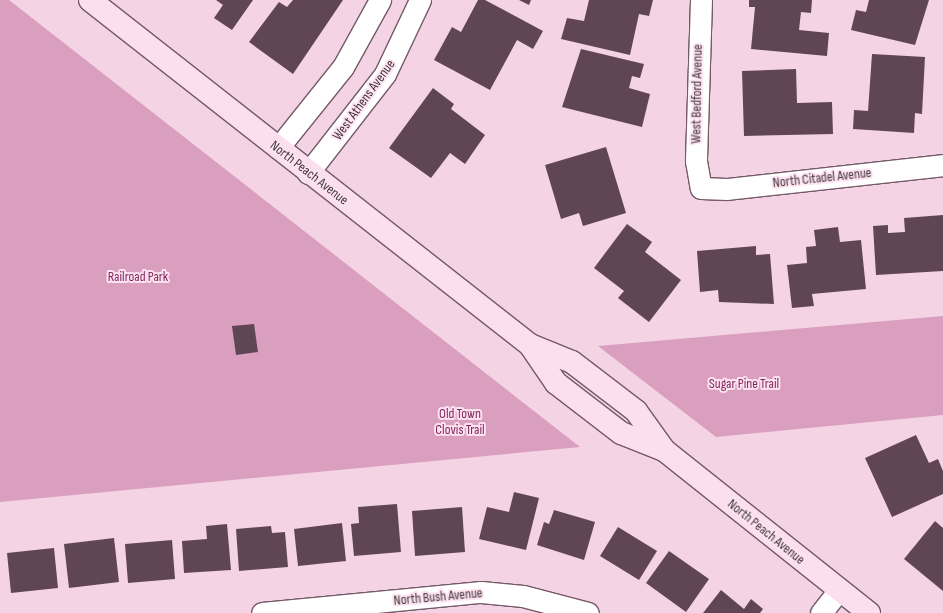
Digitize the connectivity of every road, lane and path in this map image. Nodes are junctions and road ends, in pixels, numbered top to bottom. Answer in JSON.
{"nodes":[{"id":1,"x":90,"y":0,"type":"edge"},
{"id":2,"x":380,"y":0,"type":"edge"},
{"id":3,"x":420,"y":0,"type":"edge"},
{"id":4,"x":701,"y":0,"type":"edge"},
{"id":5,"x":278,"y":148,"type":"junction"},
{"id":6,"x":943,"y":165,"type":"edge"},
{"id":7,"x":308,"y":173,"type":"junction"},
{"id":8,"x":701,"y":188,"type":"joint"},
{"id":9,"x":839,"y":590,"type":"junction"},
{"id":10,"x":262,"y":613,"type":"edge"},
{"id":11,"x":588,"y":613,"type":"edge"},
{"id":12,"x":821,"y":613,"type":"edge"},
{"id":13,"x":869,"y":613,"type":"edge"}],
"edges":[{"from":1,"to":5,"type":"street","name":"North Peach Avenue"},
{"from":2,"to":5,"type":"street"},
{"from":3,"to":7,"type":"street","name":"West Athens Avenue"},
{"from":4,"to":8,"type":"street","name":"West Bedford Avenue"},
{"from":5,"to":7,"type":"street","name":"North Peach Avenue"},
{"from":6,"to":8,"type":"street","name":"North Citadel Avenue"},
{"from":7,"to":9,"type":"street","name":"North Peach Avenue"},
{"from":9,"to":12,"type":"street"},
{"from":9,"to":13,"type":"street","name":"North Peach Avenue"},
{"from":10,"to":11,"type":"street","name":"North Bush Avenue"}]}
